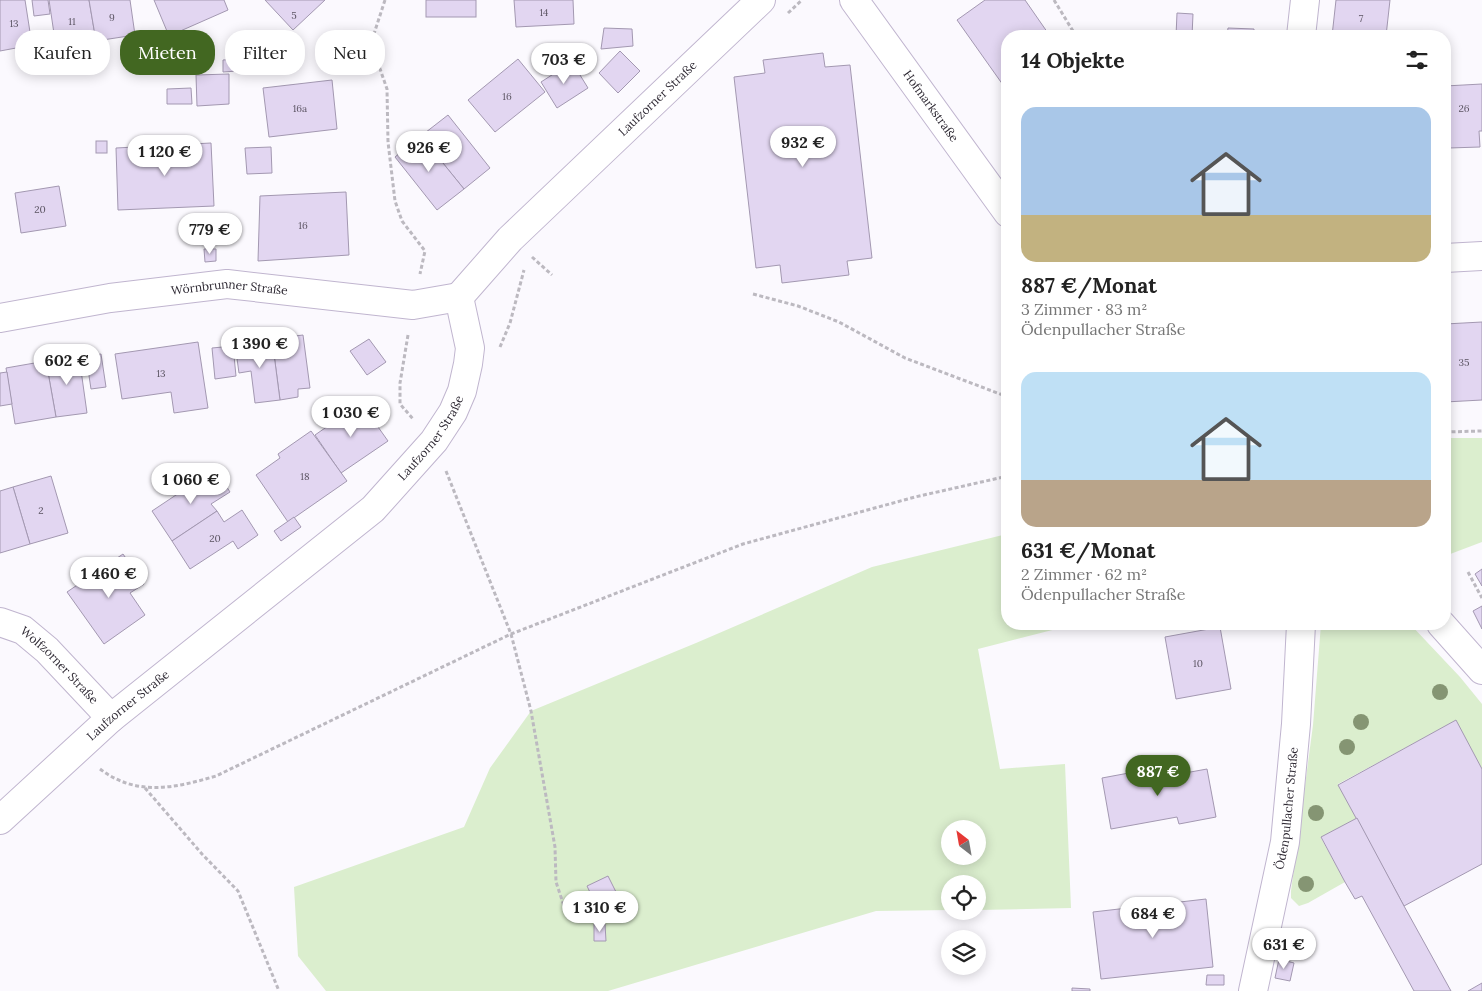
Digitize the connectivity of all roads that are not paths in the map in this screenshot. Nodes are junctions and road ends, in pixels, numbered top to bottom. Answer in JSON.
{"nodes":[{"id":1,"x":761,"y":0,"type":"edge"},
{"id":2,"x":854,"y":0,"type":"edge"},
{"id":3,"x":1305,"y":0,"type":"edge"},
{"id":4,"x":1302,"y":30,"type":"edge"},
{"id":5,"x":1001,"y":202,"type":"edge"},
{"id":6,"x":1482,"y":256,"type":"edge"},
{"id":7,"x":1451,"y":258,"type":"edge"},
{"id":8,"x":459,"y":297,"type":"junction"},
{"id":9,"x":0,"y":318,"type":"edge"},
{"id":10,"x":0,"y":622,"type":"edge"},
{"id":11,"x":1301,"y":630,"type":"edge"},
{"id":12,"x":1446,"y":630,"type":"edge"},
{"id":13,"x":1482,"y":670,"type":"edge"},
{"id":14,"x":111,"y":718,"type":"junction"},
{"id":15,"x":0,"y":820,"type":"edge"},
{"id":16,"x":1253,"y":991,"type":"edge"}],
"edges":[{"from":1,"to":8,"type":"street","name":"Laufzorner Straße"},
{"from":2,"to":5,"type":"street","name":"Hofmarkstraße"},
{"from":3,"to":4,"type":"street"},
{"from":6,"to":7,"type":"street"},
{"from":8,"to":9,"type":"street","name":"Wörnbrunner Straße"},
{"from":8,"to":14,"type":"street","name":"Laufzorner Straße"},
{"from":10,"to":14,"type":"street","name":"Wolfzorner Straße"},
{"from":11,"to":16,"type":"street","name":"Ödenpullacher Straße"},
{"from":12,"to":13,"type":"street"},
{"from":14,"to":15,"type":"street","name":"Laufzorner Straße"}]}
